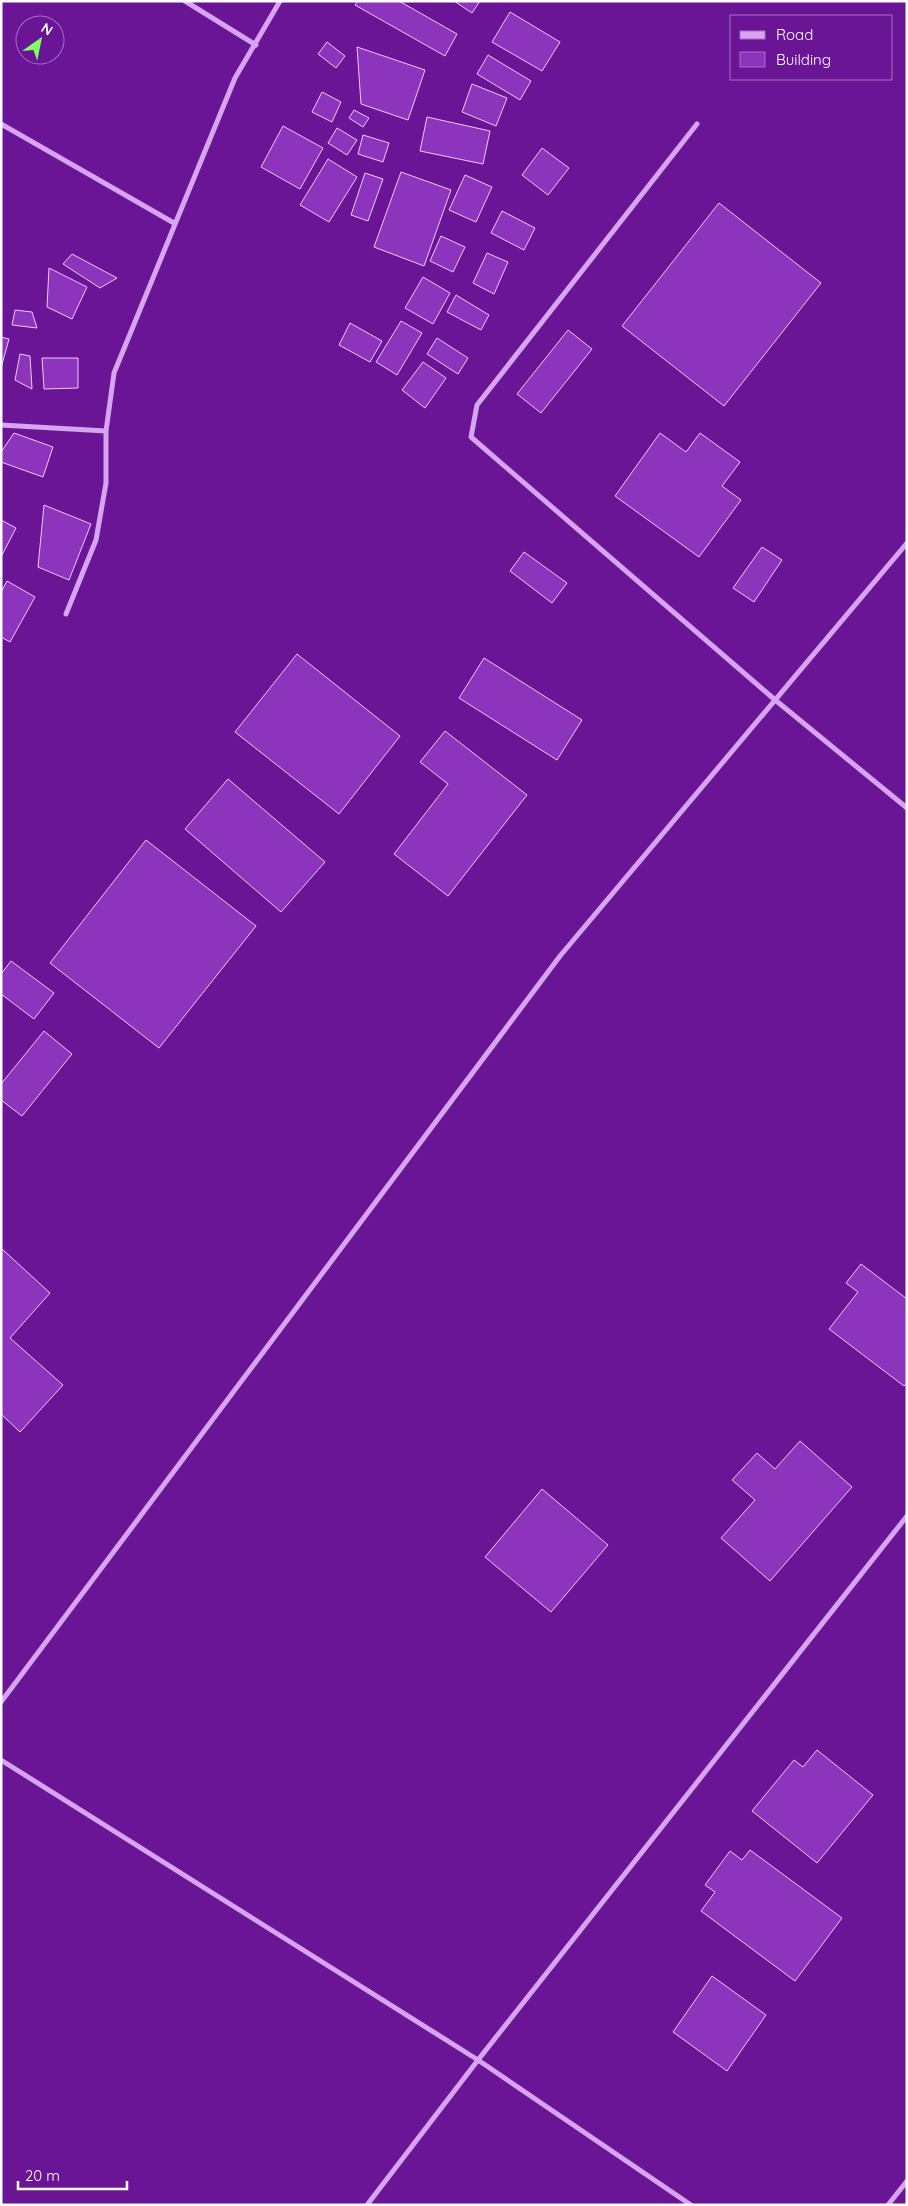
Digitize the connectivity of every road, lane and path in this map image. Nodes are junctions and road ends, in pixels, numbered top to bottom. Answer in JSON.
{"nodes":[{"id":1,"x":185,"y":1,"type":"edge"},
{"id":2,"x":280,"y":1,"type":"edge"},
{"id":3,"x":256,"y":45,"type":"junction"},
{"id":4,"x":1,"y":124,"type":"edge"},
{"id":5,"x":697,"y":124,"type":"dead end"},
{"id":6,"x":174,"y":223,"type":"junction"},
{"id":7,"x":1,"y":426,"type":"edge"},
{"id":8,"x":106,"y":431,"type":"junction"},
{"id":9,"x":907,"y":543,"type":"edge"},
{"id":10,"x":66,"y":614,"type":"dead end"},
{"id":11,"x":774,"y":699,"type":"junction"},
{"id":12,"x":907,"y":808,"type":"edge"},
{"id":13,"x":907,"y":1516,"type":"edge"},
{"id":14,"x":1,"y":1702,"type":"edge"},
{"id":15,"x":1,"y":1760,"type":"edge"},
{"id":16,"x":478,"y":2060,"type":"junction"},
{"id":17,"x":907,"y":2180,"type":"edge"},
{"id":18,"x":367,"y":2205,"type":"edge"},
{"id":19,"x":691,"y":2205,"type":"edge"},
{"id":20,"x":888,"y":2205,"type":"edge"}],
"edges":[{"from":1,"to":3,"type":"street"},
{"from":2,"to":3,"type":"street"},
{"from":3,"to":6,"type":"street"},
{"from":4,"to":6,"type":"street"},
{"from":5,"to":11,"type":"street"},
{"from":6,"to":8,"type":"street"},
{"from":7,"to":8,"type":"street"},
{"from":8,"to":10,"type":"street"},
{"from":9,"to":11,"type":"street"},
{"from":11,"to":12,"type":"street"},
{"from":11,"to":14,"type":"street"},
{"from":13,"to":16,"type":"street"},
{"from":15,"to":16,"type":"street"},
{"from":16,"to":18,"type":"street"},
{"from":16,"to":19,"type":"street"},
{"from":17,"to":20,"type":"street"}]}
